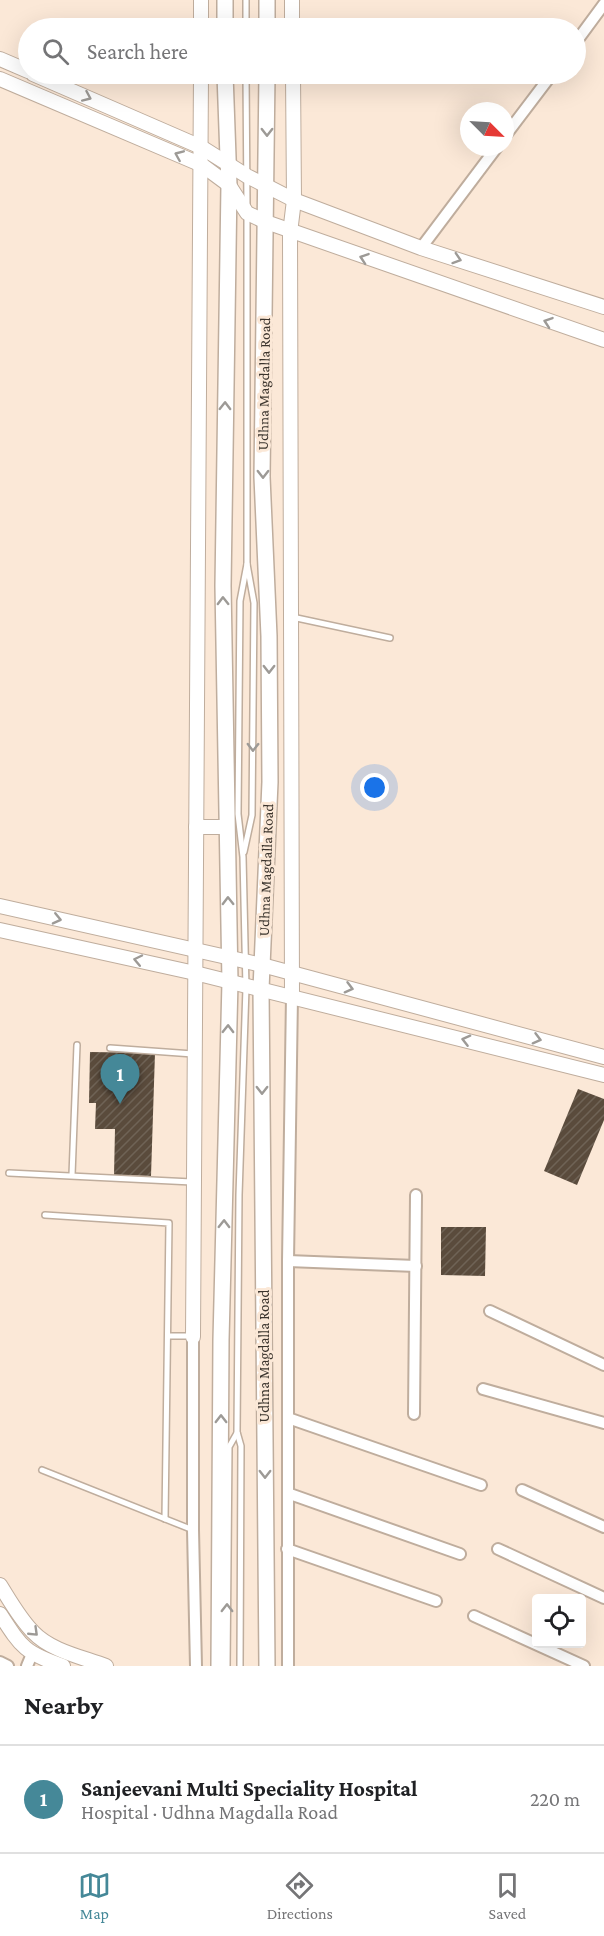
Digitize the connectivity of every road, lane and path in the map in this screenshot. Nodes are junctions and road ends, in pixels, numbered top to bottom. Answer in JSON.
{"nodes":[{"id":1,"x":201,"y":0,"type":"edge"},
{"id":2,"x":225,"y":0,"type":"edge"},
{"id":3,"x":246,"y":0,"type":"edge"},
{"id":4,"x":267,"y":0,"type":"edge"},
{"id":5,"x":292,"y":0,"type":"edge"},
{"id":6,"x":604,"y":4,"type":"edge"},
{"id":7,"x":201,"y":18,"type":"edge"},
{"id":8,"x":225,"y":18,"type":"edge"},
{"id":9,"x":246,"y":18,"type":"edge"},
{"id":10,"x":267,"y":18,"type":"edge"},
{"id":11,"x":292,"y":18,"type":"edge"},
{"id":12,"x":586,"y":28,"type":"edge"},
{"id":13,"x":0,"y":59,"type":"edge"},
{"id":14,"x":18,"y":67,"type":"edge"},
{"id":15,"x":0,"y":79,"type":"edge"},
{"id":16,"x":56,"y":84,"type":"edge"},
{"id":17,"x":201,"y":84,"type":"edge"},
{"id":18,"x":225,"y":84,"type":"edge"},
{"id":19,"x":246,"y":84,"type":"edge"},
{"id":20,"x":267,"y":84,"type":"edge"},
{"id":21,"x":293,"y":84,"type":"edge"},
{"id":22,"x":544,"y":84,"type":"edge"},
{"id":23,"x":514,"y":124,"type":"edge"},
{"id":24,"x":201,"y":147,"type":"junction"},
{"id":25,"x":490,"y":156,"type":"edge"},
{"id":26,"x":229,"y":164,"type":"junction"},
{"id":27,"x":202,"y":165,"type":"junction"},
{"id":28,"x":247,"y":176,"type":"junction"},
{"id":29,"x":229,"y":185,"type":"junction"},
{"id":30,"x":268,"y":187,"type":"junction"},
{"id":31,"x":294,"y":200,"type":"junction"},
{"id":32,"x":247,"y":213,"type":"junction"},
{"id":33,"x":266,"y":222,"type":"junction"},
{"id":34,"x":291,"y":233,"type":"junction"},
{"id":35,"x":421,"y":248,"type":"junction"},
{"id":36,"x":604,"y":307,"type":"edge"},
{"id":37,"x":604,"y":340,"type":"edge"},
{"id":38,"x":247,"y":564,"type":"junction"},
{"id":39,"x":290,"y":617,"type":"junction"},
{"id":40,"x":390,"y":638,"type":"dead end"},
{"id":41,"x":196,"y":826,"type":"junction"},
{"id":42,"x":227,"y":827,"type":"junction"},
{"id":43,"x":243,"y":856,"type":"junction"},
{"id":44,"x":0,"y":906,"type":"edge"},
{"id":45,"x":0,"y":930,"type":"edge"},
{"id":46,"x":195,"y":951,"type":"junction"},
{"id":47,"x":229,"y":959,"type":"junction"},
{"id":48,"x":246,"y":962,"type":"junction"},
{"id":49,"x":262,"y":965,"type":"junction"},
{"id":50,"x":195,"y":973,"type":"junction"},
{"id":51,"x":292,"y":973,"type":"junction"},
{"id":52,"x":230,"y":981,"type":"junction"},
{"id":53,"x":254,"y":987,"type":"junction"},
{"id":54,"x":292,"y":996,"type":"junction"},
{"id":55,"x":77,"y":1045,"type":"dead end"},
{"id":56,"x":110,"y":1048,"type":"dead end"},
{"id":57,"x":195,"y":1054,"type":"junction"},
{"id":58,"x":604,"y":1057,"type":"edge"},
{"id":59,"x":604,"y":1075,"type":"edge"},
{"id":60,"x":9,"y":1173,"type":"dead end"},
{"id":61,"x":72,"y":1175,"type":"junction"},
{"id":62,"x":194,"y":1182,"type":"junction"},
{"id":63,"x":416,"y":1195,"type":"dead end"},
{"id":64,"x":45,"y":1215,"type":"dead end"},
{"id":65,"x":288,"y":1261,"type":"junction"},
{"id":66,"x":416,"y":1266,"type":"junction"},
{"id":67,"x":490,"y":1311,"type":"dead end"},
{"id":68,"x":169,"y":1336,"type":"junction"},
{"id":69,"x":194,"y":1336,"type":"junction"},
{"id":70,"x":604,"y":1365,"type":"edge"},
{"id":71,"x":483,"y":1389,"type":"dead end"},
{"id":72,"x":414,"y":1414,"type":"dead end"},
{"id":73,"x":288,"y":1418,"type":"junction"},
{"id":74,"x":604,"y":1424,"type":"edge"},
{"id":75,"x":237,"y":1432,"type":"junction"},
{"id":76,"x":42,"y":1470,"type":"dead end"},
{"id":77,"x":481,"y":1485,"type":"dead end"},
{"id":78,"x":522,"y":1490,"type":"dead end"},
{"id":79,"x":290,"y":1494,"type":"junction"},
{"id":80,"x":165,"y":1519,"type":"junction"},
{"id":81,"x":604,"y":1527,"type":"edge"},
{"id":82,"x":193,"y":1530,"type":"junction"},
{"id":83,"x":287,"y":1549,"type":"junction"},
{"id":84,"x":498,"y":1550,"type":"dead end"},
{"id":85,"x":460,"y":1554,"type":"dead end"},
{"id":86,"x":0,"y":1585,"type":"edge"},
{"id":87,"x":604,"y":1598,"type":"edge"},
{"id":88,"x":436,"y":1601,"type":"dead end"},
{"id":89,"x":0,"y":1614,"type":"edge"},
{"id":90,"x":474,"y":1616,"type":"dead end"},
{"id":91,"x":30,"y":1660,"type":"edge"},
{"id":92,"x":0,"y":1662,"type":"edge"},
{"id":93,"x":8,"y":1666,"type":"edge"},
{"id":94,"x":63,"y":1666,"type":"edge"},
{"id":95,"x":106,"y":1666,"type":"edge"},
{"id":96,"x":196,"y":1666,"type":"edge"},
{"id":97,"x":219,"y":1666,"type":"edge"},
{"id":98,"x":227,"y":1666,"type":"edge"},
{"id":99,"x":240,"y":1666,"type":"edge"},
{"id":100,"x":267,"y":1666,"type":"edge"},
{"id":101,"x":288,"y":1666,"type":"edge"},
{"id":102,"x":584,"y":1666,"type":"edge"}],
"edges":[{"from":1,"to":7,"type":"street"},
{"from":2,"to":8,"type":"main road"},
{"from":3,"to":9,"type":"lane"},
{"from":4,"to":10,"type":"main road"},
{"from":5,"to":11,"type":"street"},
{"from":6,"to":12,"type":"street"},
{"from":13,"to":14,"type":"street"},
{"from":27,"to":15,"type":"street","one_way":true},
{"from":16,"to":24,"type":"street","one_way":true},
{"from":17,"to":24,"type":"street"},
{"from":18,"to":26,"type":"main road"},
{"from":19,"to":28,"type":"lane"},
{"from":20,"to":30,"type":"main road","name":"Udhna Magdalla Road","one_way":true},
{"from":21,"to":31,"type":"street"},
{"from":22,"to":23,"type":"street"},
{"from":24,"to":26,"type":"street"},
{"from":24,"to":27,"type":"street"},
{"from":25,"to":35,"type":"street"},
{"from":26,"to":28,"type":"street"},
{"from":26,"to":29,"type":"main road"},
{"from":27,"to":29,"type":"street"},
{"from":27,"to":41,"type":"street"},
{"from":28,"to":30,"type":"street"},
{"from":28,"to":32,"type":"lane"},
{"from":29,"to":32,"type":"street"},
{"from":42,"to":29,"type":"main road","one_way":true},
{"from":30,"to":31,"type":"street"},
{"from":30,"to":33,"type":"main road","name":"Udhna Magdalla Road"},
{"from":31,"to":34,"type":"street"},
{"from":31,"to":35,"type":"street"},
{"from":32,"to":33,"type":"street"},
{"from":32,"to":38,"type":"lane"},
{"from":33,"to":34,"type":"street"},
{"from":33,"to":49,"type":"main road","name":"Udhna Magdalla Road","one_way":true},
{"from":37,"to":34,"type":"street","one_way":true},
{"from":34,"to":39,"type":"street"},
{"from":35,"to":36,"type":"street","one_way":true},
{"from":38,"to":43,"type":"lane"},
{"from":38,"to":43,"type":"lane","one_way":true},
{"from":39,"to":40,"type":"lane"},
{"from":39,"to":51,"type":"street"},
{"from":41,"to":42,"type":"street"},
{"from":41,"to":46,"type":"street"},
{"from":47,"to":42,"type":"main road","one_way":true},
{"from":43,"to":48,"type":"lane"},
{"from":44,"to":46,"type":"street","one_way":true},
{"from":50,"to":45,"type":"street","one_way":true},
{"from":46,"to":47,"type":"street"},
{"from":46,"to":50,"type":"street"},
{"from":47,"to":48,"type":"street"},
{"from":47,"to":52,"type":"main road"},
{"from":48,"to":49,"type":"street"},
{"from":48,"to":53,"type":"lane"},
{"from":49,"to":51,"type":"street"},
{"from":49,"to":53,"type":"main road","name":"Udhna Magdalla Road"},
{"from":50,"to":52,"type":"street"},
{"from":50,"to":57,"type":"street"},
{"from":51,"to":54,"type":"street"},
{"from":51,"to":58,"type":"street","one_way":true},
{"from":52,"to":53,"type":"street"},
{"from":97,"to":52,"type":"main road","one_way":true},
{"from":53,"to":54,"type":"street"},
{"from":53,"to":75,"type":"lane"},
{"from":53,"to":100,"type":"main road","name":"Udhna Magdalla Road","one_way":true},
{"from":59,"to":54,"type":"street","one_way":true},
{"from":54,"to":65,"type":"street"},
{"from":55,"to":61,"type":"lane"},
{"from":56,"to":57,"type":"lane"},
{"from":57,"to":62,"type":"street"},
{"from":60,"to":61,"type":"lane"},
{"from":61,"to":62,"type":"lane"},
{"from":62,"to":69,"type":"street"},
{"from":63,"to":66,"type":"street"},
{"from":64,"to":68,"type":"lane"},
{"from":65,"to":66,"type":"street"},
{"from":65,"to":73,"type":"street"},
{"from":66,"to":72,"type":"street"},
{"from":67,"to":70,"type":"street"},
{"from":68,"to":69,"type":"lane"},
{"from":68,"to":80,"type":"lane"},
{"from":69,"to":82,"type":"street"},
{"from":71,"to":74,"type":"street"},
{"from":73,"to":77,"type":"street"},
{"from":73,"to":79,"type":"street"},
{"from":98,"to":75,"type":"lane","one_way":true},
{"from":75,"to":99,"type":"lane"},
{"from":76,"to":80,"type":"lane"},
{"from":78,"to":81,"type":"street"},
{"from":79,"to":83,"type":"street"},
{"from":79,"to":85,"type":"street"},
{"from":80,"to":82,"type":"lane"},
{"from":82,"to":96,"type":"street"},
{"from":83,"to":88,"type":"street"},
{"from":83,"to":101,"type":"street"},
{"from":84,"to":87,"type":"street"},
{"from":86,"to":95,"type":"street","one_way":true},
{"from":89,"to":91,"type":"street"},
{"from":90,"to":102,"type":"street"},
{"from":91,"to":94,"type":"street"},
{"from":92,"to":93,"type":"street"}]}
